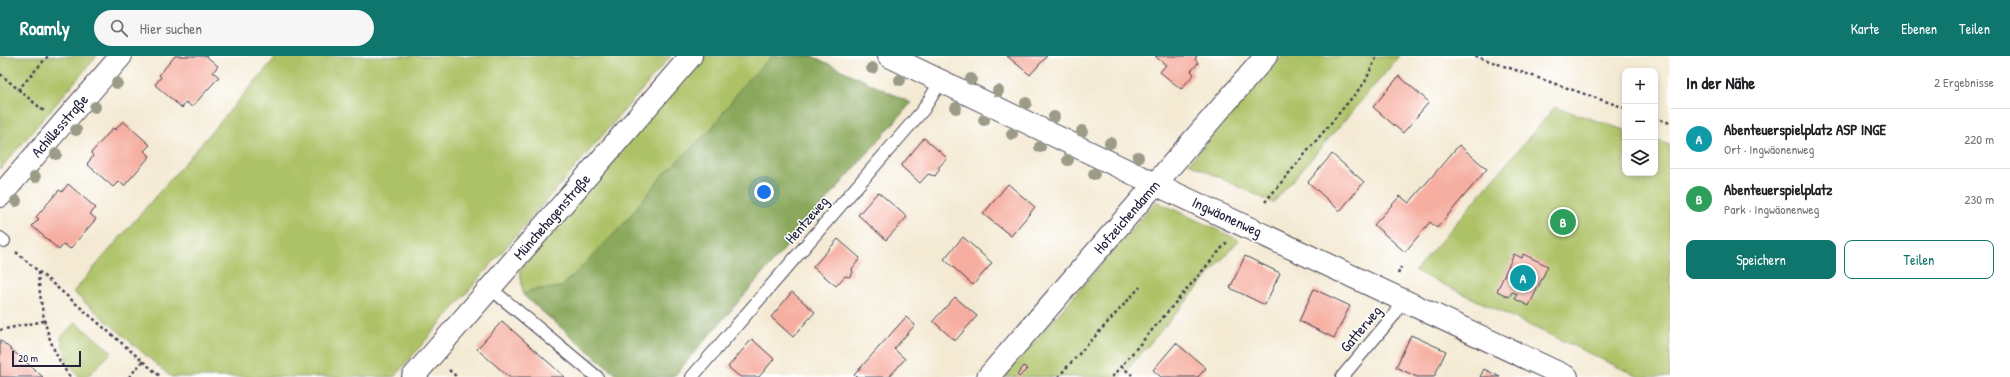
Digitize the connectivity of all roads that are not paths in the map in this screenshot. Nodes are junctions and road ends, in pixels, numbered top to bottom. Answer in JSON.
{"nodes":[{"id":1,"x":121,"y":56,"type":"edge"},
{"id":2,"x":690,"y":56,"type":"edge"},
{"id":3,"x":889,"y":56,"type":"edge"},
{"id":4,"x":1266,"y":56,"type":"edge"},
{"id":5,"x":941,"y":81,"type":"junction"},
{"id":6,"x":1155,"y":184,"type":"junction"},
{"id":7,"x":0,"y":196,"type":"edge"},
{"id":8,"x":490,"y":288,"type":"junction"},
{"id":9,"x":1402,"y":300,"type":"junction"},
{"id":10,"x":413,"y":377,"type":"edge"},
{"id":11,"x":597,"y":377,"type":"edge"},
{"id":12,"x":692,"y":377,"type":"edge"},
{"id":13,"x":988,"y":377,"type":"edge"},
{"id":14,"x":1342,"y":377,"type":"edge"},
{"id":15,"x":1567,"y":377,"type":"edge"}],
"edges":[{"from":1,"to":7,"type":"street","name":"Achillesstraße"},
{"from":2,"to":8,"type":"street","name":"Münchehagenstraße"},
{"from":3,"to":5,"type":"street","name":"Ingwäonenweg"},
{"from":4,"to":6,"type":"street","name":"Hofzeichendamm"},
{"from":5,"to":6,"type":"street","name":"Ingwäonenweg"},
{"from":5,"to":12,"type":"lane","name":"Hentzeweg"},
{"from":6,"to":9,"type":"street","name":"Ingwäonenweg"},
{"from":6,"to":13,"type":"street","name":"Hofzeichendamm"},
{"from":8,"to":10,"type":"street","name":"Münchehagenstraße"},
{"from":8,"to":11,"type":"lane"},
{"from":9,"to":14,"type":"lane","name":"Gatterweg"},
{"from":9,"to":15,"type":"street","name":"Ingwäonenweg"}]}
